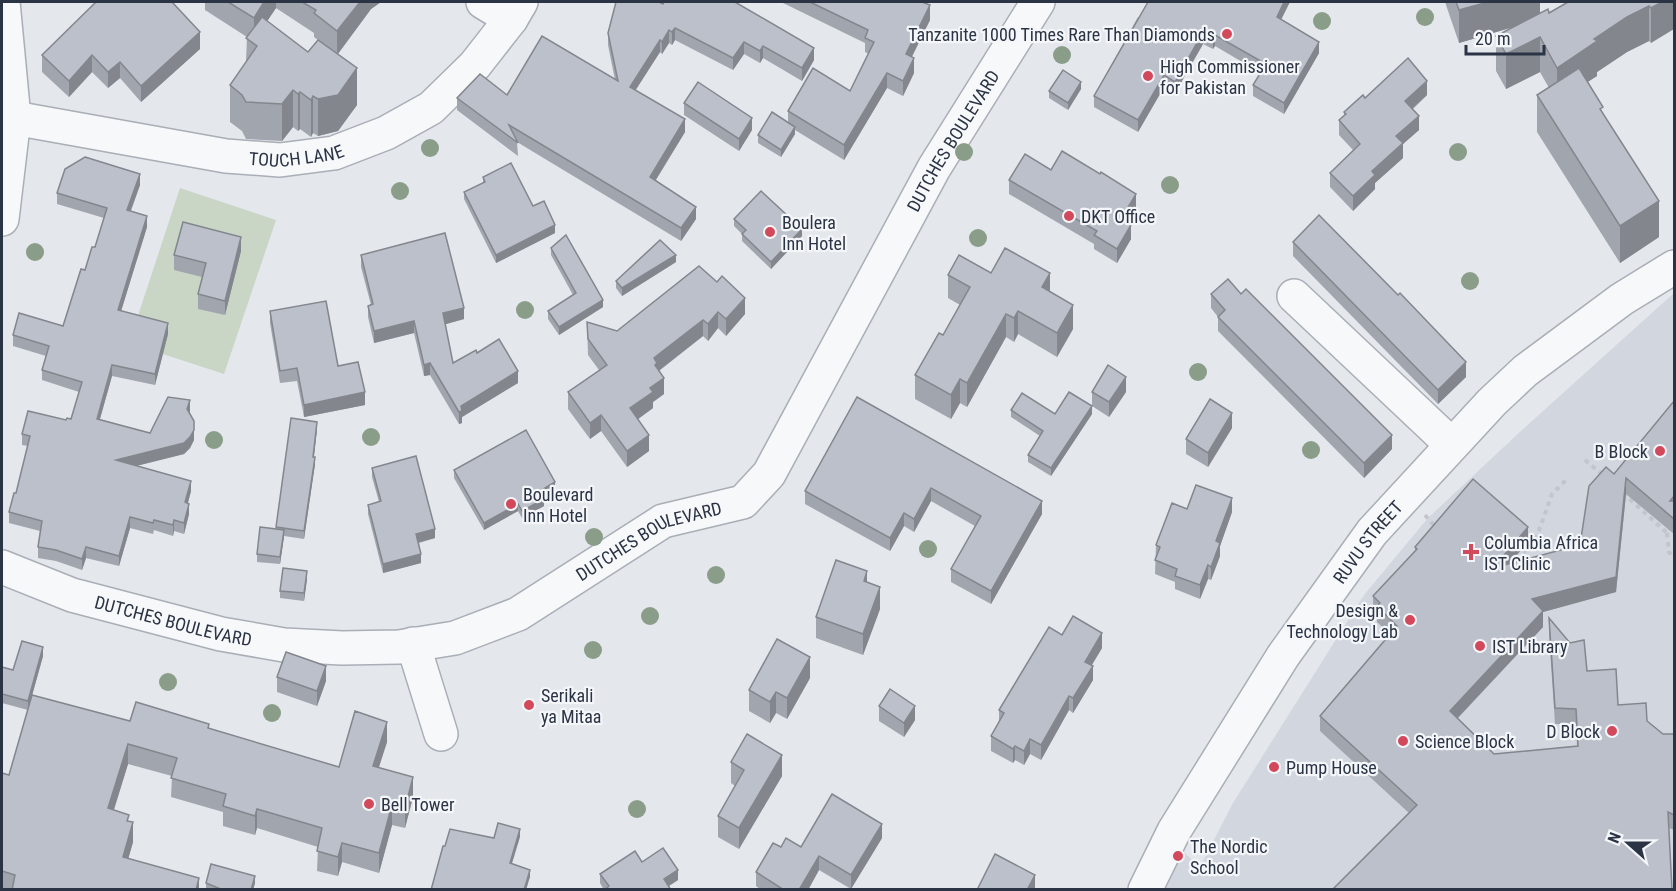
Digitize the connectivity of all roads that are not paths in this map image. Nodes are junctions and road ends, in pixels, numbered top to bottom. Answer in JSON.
{"nodes":[{"id":1,"x":3,"y":2,"type":"edge"},
{"id":2,"x":483,"y":2,"type":"edge"},
{"id":3,"x":1030,"y":4,"type":"edge"},
{"id":4,"x":516,"y":10,"type":"edge"},
{"id":5,"x":14,"y":118,"type":"junction"},
{"id":6,"x":2,"y":219,"type":"edge"},
{"id":7,"x":1674,"y":267,"type":"edge"},
{"id":8,"x":1294,"y":296,"type":"dead end"},
{"id":9,"x":1452,"y":445,"type":"junction"},
{"id":10,"x":2,"y":567,"type":"edge"},
{"id":11,"x":413,"y":644,"type":"junction"},
{"id":12,"x":441,"y":734,"type":"dead end"},
{"id":13,"x":1145,"y":890,"type":"edge"}],
"edges":[{"from":1,"to":5,"type":"street"},
{"from":2,"to":4,"type":"street"},
{"from":3,"to":11,"type":"street","name":"DUTCHES BOULEVARD"},
{"from":4,"to":5,"type":"street","name":"TOUCH LANE"},
{"from":5,"to":6,"type":"street"},
{"from":7,"to":9,"type":"street","name":"RUVU STREET"},
{"from":8,"to":9,"type":"street"},
{"from":9,"to":13,"type":"street","name":"RUVU STREET"},
{"from":10,"to":11,"type":"street","name":"DUTCHES BOULEVARD"},
{"from":11,"to":12,"type":"street"}]}
